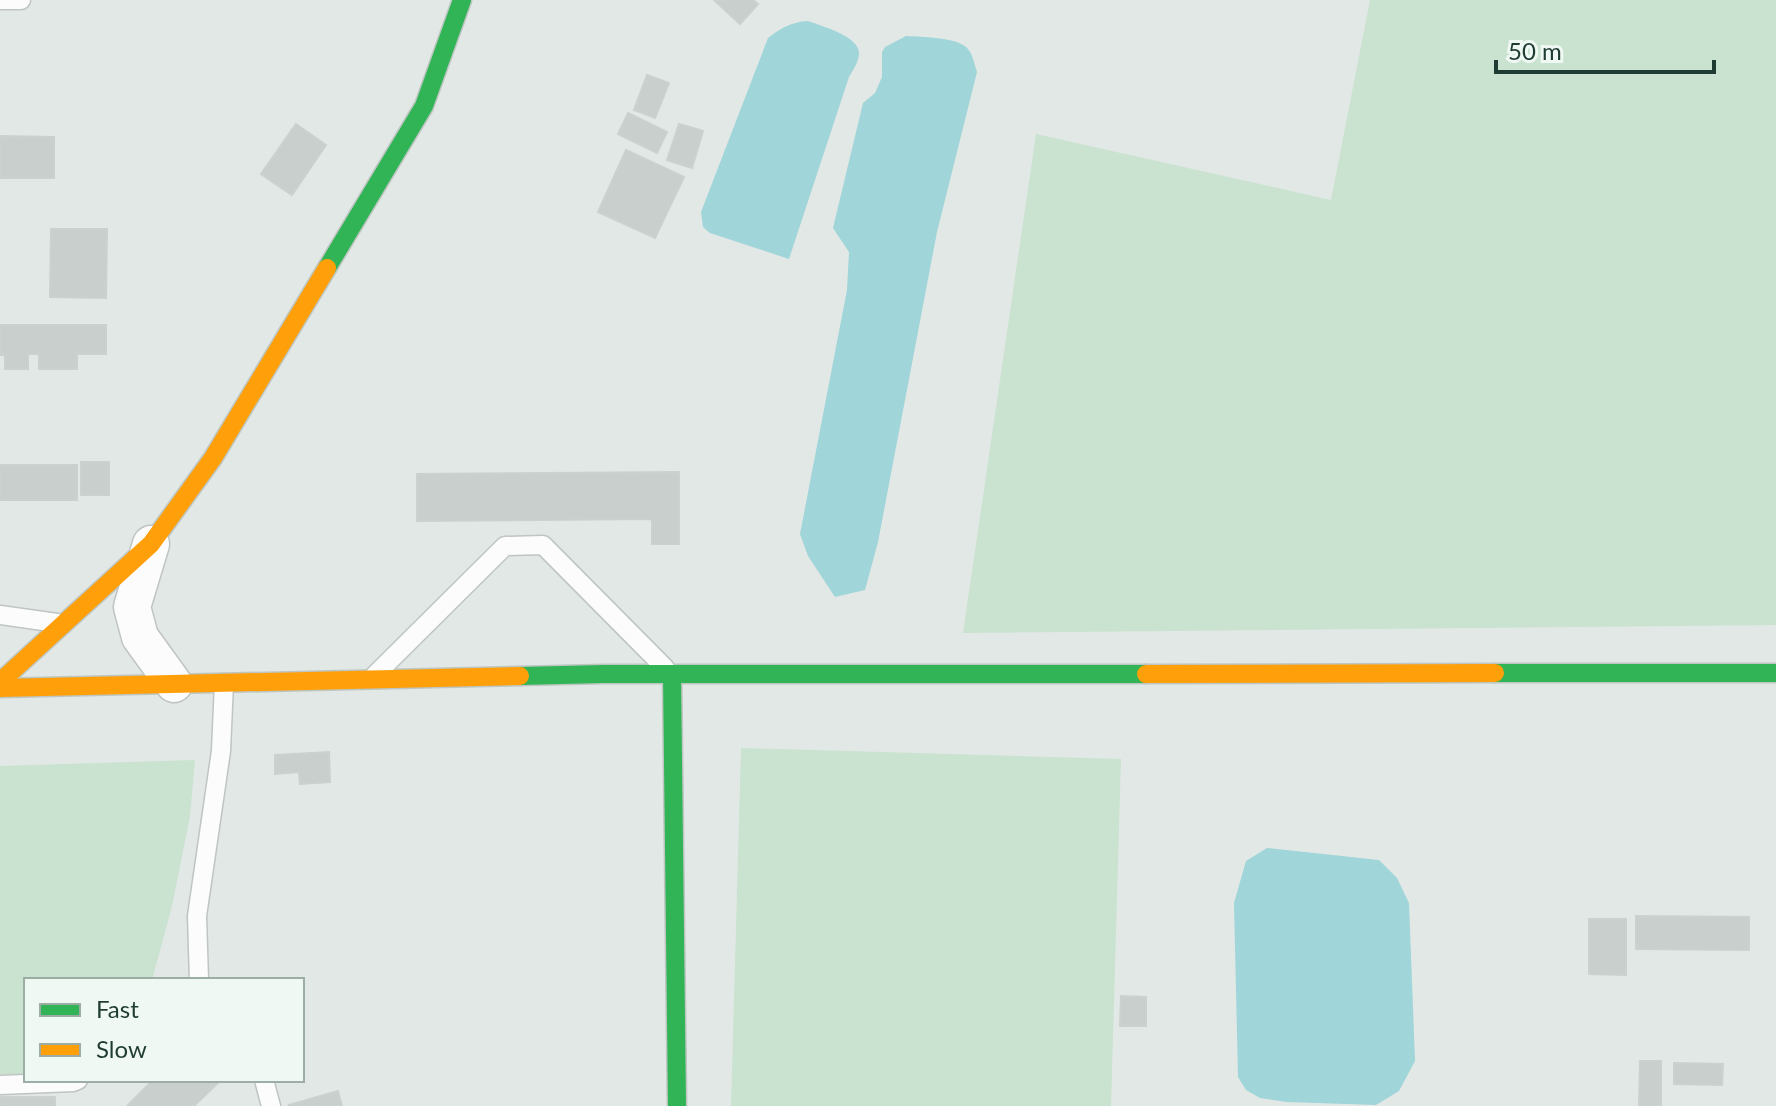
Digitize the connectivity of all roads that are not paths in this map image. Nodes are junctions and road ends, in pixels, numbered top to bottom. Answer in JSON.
{"nodes":[{"id":1,"x":0,"y":0,"type":"edge"},
{"id":2,"x":21,"y":0,"type":"edge"},
{"id":3,"x":462,"y":0,"type":"edge"},
{"id":4,"x":151,"y":544,"type":"junction"},
{"id":5,"x":0,"y":615,"type":"edge"},
{"id":6,"x":65,"y":624,"type":"junction"},
{"id":7,"x":1776,"y":673,"type":"edge"},
{"id":8,"x":672,"y":674,"type":"junction"},
{"id":9,"x":370,"y":679,"type":"junction"},
{"id":10,"x":224,"y":683,"type":"junction"},
{"id":11,"x":174,"y":684,"type":"junction"},
{"id":12,"x":0,"y":685,"type":"edge"},
{"id":13,"x":199,"y":978,"type":"edge"},
{"id":14,"x":73,"y":1082,"type":"edge"},
{"id":15,"x":265,"y":1082,"type":"edge"},
{"id":16,"x":0,"y":1085,"type":"edge"},
{"id":17,"x":271,"y":1106,"type":"edge"},
{"id":18,"x":677,"y":1106,"type":"edge"}],
"edges":[{"from":1,"to":2,"type":"lane"},
{"from":3,"to":4,"type":"street"},
{"from":4,"to":6,"type":"street"},
{"from":4,"to":11,"type":"street"},
{"from":5,"to":6,"type":"lane"},
{"from":6,"to":12,"type":"street"},
{"from":7,"to":8,"type":"street"},
{"from":8,"to":9,"type":"street"},
{"from":8,"to":9,"type":"lane"},
{"from":8,"to":18,"type":"street"},
{"from":9,"to":10,"type":"street"},
{"from":10,"to":11,"type":"street"},
{"from":10,"to":13,"type":"lane"},
{"from":11,"to":12,"type":"street"},
{"from":14,"to":16,"type":"lane"},
{"from":15,"to":17,"type":"lane"}]}
